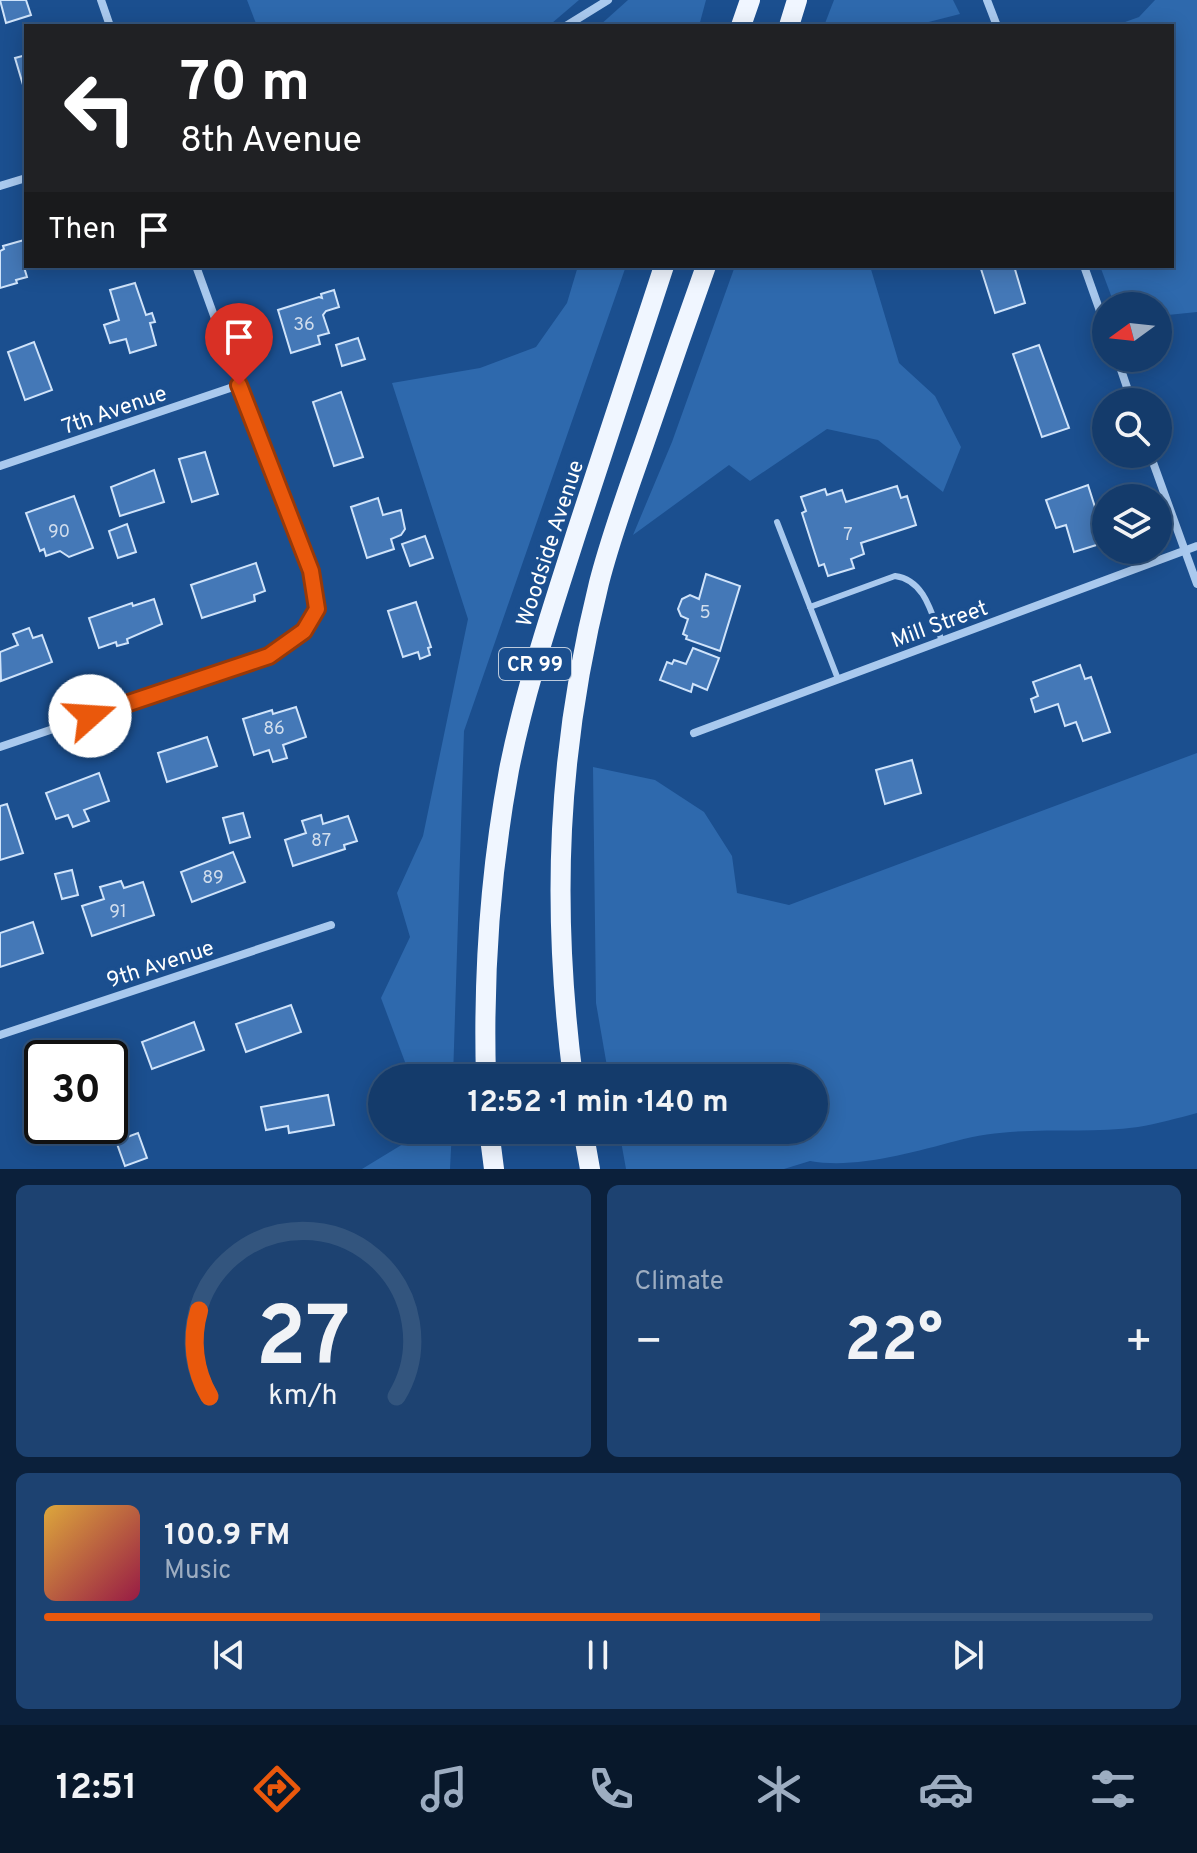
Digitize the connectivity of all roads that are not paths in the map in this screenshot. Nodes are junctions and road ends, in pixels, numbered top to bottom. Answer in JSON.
{"nodes":[{"id":1,"x":101,"y":0,"type":"edge"},
{"id":2,"x":608,"y":0,"type":"edge"},
{"id":3,"x":750,"y":0,"type":"edge"},
{"id":4,"x":797,"y":0,"type":"edge"},
{"id":5,"x":987,"y":0,"type":"edge"},
{"id":6,"x":109,"y":24,"type":"edge"},
{"id":7,"x":569,"y":24,"type":"edge"},
{"id":8,"x":742,"y":24,"type":"edge"},
{"id":9,"x":790,"y":24,"type":"edge"},
{"id":10,"x":996,"y":24,"type":"edge"},
{"id":11,"x":24,"y":179,"type":"edge"},
{"id":12,"x":0,"y":186,"type":"edge"},
{"id":13,"x":197,"y":268,"type":"edge"},
{"id":14,"x":663,"y":268,"type":"edge"},
{"id":15,"x":705,"y":268,"type":"edge"},
{"id":16,"x":1085,"y":268,"type":"edge"},
{"id":17,"x":1093,"y":292,"type":"edge"},
{"id":18,"x":239,"y":385,"type":"junction"},
{"id":19,"x":0,"y":466,"type":"edge"},
{"id":20,"x":1155,"y":468,"type":"edge"},
{"id":21,"x":777,"y":522,"type":"dead end"},
{"id":22,"x":1197,"y":546,"type":"edge"},
{"id":23,"x":1185,"y":551,"type":"junction"},
{"id":24,"x":1197,"y":584,"type":"edge"},
{"id":25,"x":810,"y":607,"type":"junction"},
{"id":26,"x":942,"y":641,"type":"junction"},
{"id":27,"x":838,"y":679,"type":"junction"},
{"id":28,"x":694,"y":733,"type":"dead end"},
{"id":29,"x":0,"y":747,"type":"edge"},
{"id":30,"x":331,"y":925,"type":"dead end"},
{"id":31,"x":0,"y":1035,"type":"edge"},
{"id":32,"x":486,"y":1064,"type":"edge"},
{"id":33,"x":571,"y":1064,"type":"edge"},
{"id":34,"x":491,"y":1144,"type":"edge"},
{"id":35,"x":586,"y":1144,"type":"edge"},
{"id":36,"x":494,"y":1169,"type":"edge"},
{"id":37,"x":590,"y":1169,"type":"edge"}],
"edges":[{"from":1,"to":6,"type":"street"},
{"from":2,"to":7,"type":"street"},
{"from":3,"to":8,"type":"main road"},
{"from":4,"to":9,"type":"main road"},
{"from":5,"to":10,"type":"street"},
{"from":11,"to":12,"type":"street"},
{"from":13,"to":18,"type":"street"},
{"from":14,"to":32,"type":"main road","name":"Woodside Avenue","number":"CR 99"},
{"from":15,"to":33,"type":"main road","number":"CR 99"},
{"from":16,"to":17,"type":"street"},
{"from":18,"to":19,"type":"street","name":"7th Avenue"},
{"from":18,"to":29,"type":"street"},
{"from":20,"to":23,"type":"street"},
{"from":21,"to":25,"type":"lane"},
{"from":22,"to":23,"type":"street","name":"Mill Street"},
{"from":23,"to":24,"type":"street"},
{"from":23,"to":26,"type":"street","name":"Mill Street"},
{"from":25,"to":26,"type":"lane"},
{"from":25,"to":27,"type":"lane"},
{"from":26,"to":27,"type":"street","name":"Mill Street"},
{"from":27,"to":28,"type":"street","name":"Mill Street"},
{"from":30,"to":31,"type":"street","name":"9th Avenue"},
{"from":34,"to":36,"type":"main road"},
{"from":35,"to":37,"type":"main road"}]}
